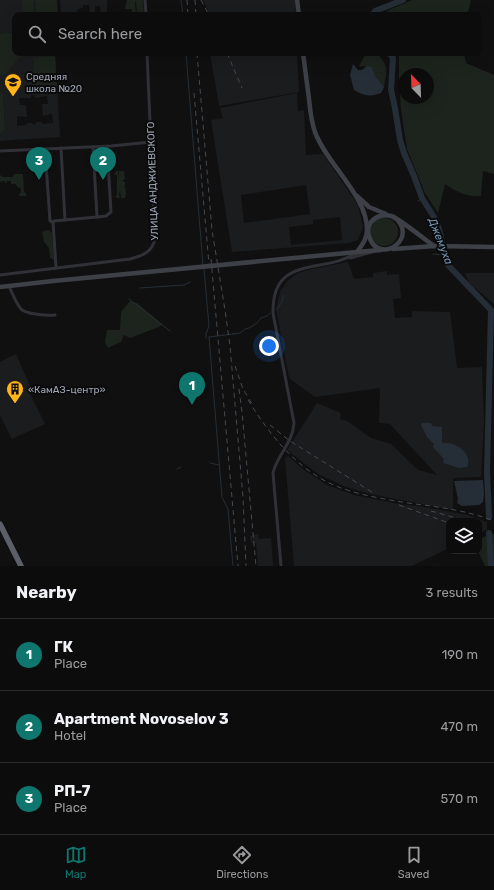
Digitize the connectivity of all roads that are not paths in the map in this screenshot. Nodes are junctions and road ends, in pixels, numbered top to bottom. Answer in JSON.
{"nodes":[{"id":1,"x":145,"y":0,"type":"edge"},
{"id":2,"x":297,"y":0,"type":"edge"},
{"id":3,"x":146,"y":12,"type":"edge"},
{"id":4,"x":299,"y":12,"type":"edge"},
{"id":5,"x":147,"y":56,"type":"edge"},
{"id":6,"x":304,"y":56,"type":"edge"},
{"id":7,"x":151,"y":142,"type":"junction"},
{"id":8,"x":108,"y":146,"type":"junction"},
{"id":9,"x":93,"y":147,"type":"junction"},
{"id":10,"x":60,"y":148,"type":"junction"},
{"id":11,"x":45,"y":149,"type":"junction"},
{"id":12,"x":0,"y":151,"type":"edge"},
{"id":13,"x":353,"y":192,"type":"junction"},
{"id":14,"x":97,"y":217,"type":"junction"},
{"id":15,"x":392,"y":217,"type":"junction"},
{"id":16,"x":65,"y":220,"type":"junction"},
{"id":17,"x":53,"y":222,"type":"junction"},
{"id":18,"x":368,"y":230,"type":"junction"},
{"id":19,"x":434,"y":246,"type":"junction"},
{"id":20,"x":494,"y":247,"type":"edge"},
{"id":21,"x":385,"y":250,"type":"junction"},
{"id":22,"x":357,"y":252,"type":"junction"},
{"id":23,"x":346,"y":259,"type":"junction"},
{"id":24,"x":56,"y":267,"type":"junction"},
{"id":25,"x":0,"y":275,"type":"edge"},
{"id":26,"x":9,"y":286,"type":"junction"},
{"id":27,"x":0,"y":287,"type":"edge"},
{"id":28,"x":55,"y":315,"type":"dead end"},
{"id":29,"x":0,"y":524,"type":"edge"},
{"id":30,"x":14,"y":566,"type":"edge"},
{"id":31,"x":21,"y":566,"type":"edge"},
{"id":32,"x":281,"y":566,"type":"edge"}],
"edges":[{"from":1,"to":3,"type":"street"},
{"from":2,"to":4,"type":"street"},
{"from":5,"to":7,"type":"street","name":"УЛИЦА АНДЖИЕВСКОГО"},
{"from":6,"to":13,"type":"street"},
{"from":7,"to":8,"type":"street"},
{"from":7,"to":24,"type":"street","name":"УЛИЦА АНДЖИЕВСКОГО"},
{"from":8,"to":9,"type":"street"},
{"from":8,"to":14,"type":"street"},
{"from":9,"to":10,"type":"street"},
{"from":9,"to":14,"type":"street"},
{"from":10,"to":11,"type":"street"},
{"from":10,"to":16,"type":"street"},
{"from":11,"to":12,"type":"street"},
{"from":11,"to":17,"type":"street"},
{"from":13,"to":15,"type":"street"},
{"from":13,"to":18,"type":"street"},
{"from":14,"to":16,"type":"street"},
{"from":15,"to":18,"type":"street"},
{"from":15,"to":19,"type":"street"},
{"from":15,"to":21,"type":"street"},
{"from":16,"to":17,"type":"street"},
{"from":17,"to":24,"type":"street"},
{"from":18,"to":21,"type":"street"},
{"from":18,"to":22,"type":"street"},
{"from":19,"to":20,"type":"street"},
{"from":19,"to":21,"type":"street"},
{"from":21,"to":22,"type":"street"},
{"from":21,"to":23,"type":"street"},
{"from":22,"to":23,"type":"street"},
{"from":22,"to":26,"type":"street","bridge":true},
{"from":23,"to":32,"type":"street"},
{"from":24,"to":25,"type":"street","name":"УЛИЦА АНДЖИЕВСКОГО"},
{"from":26,"to":27,"type":"street"},
{"from":26,"to":28,"type":"street"},
{"from":29,"to":31,"type":"highway"},
{"from":30,"to":31,"type":"street"}]}
